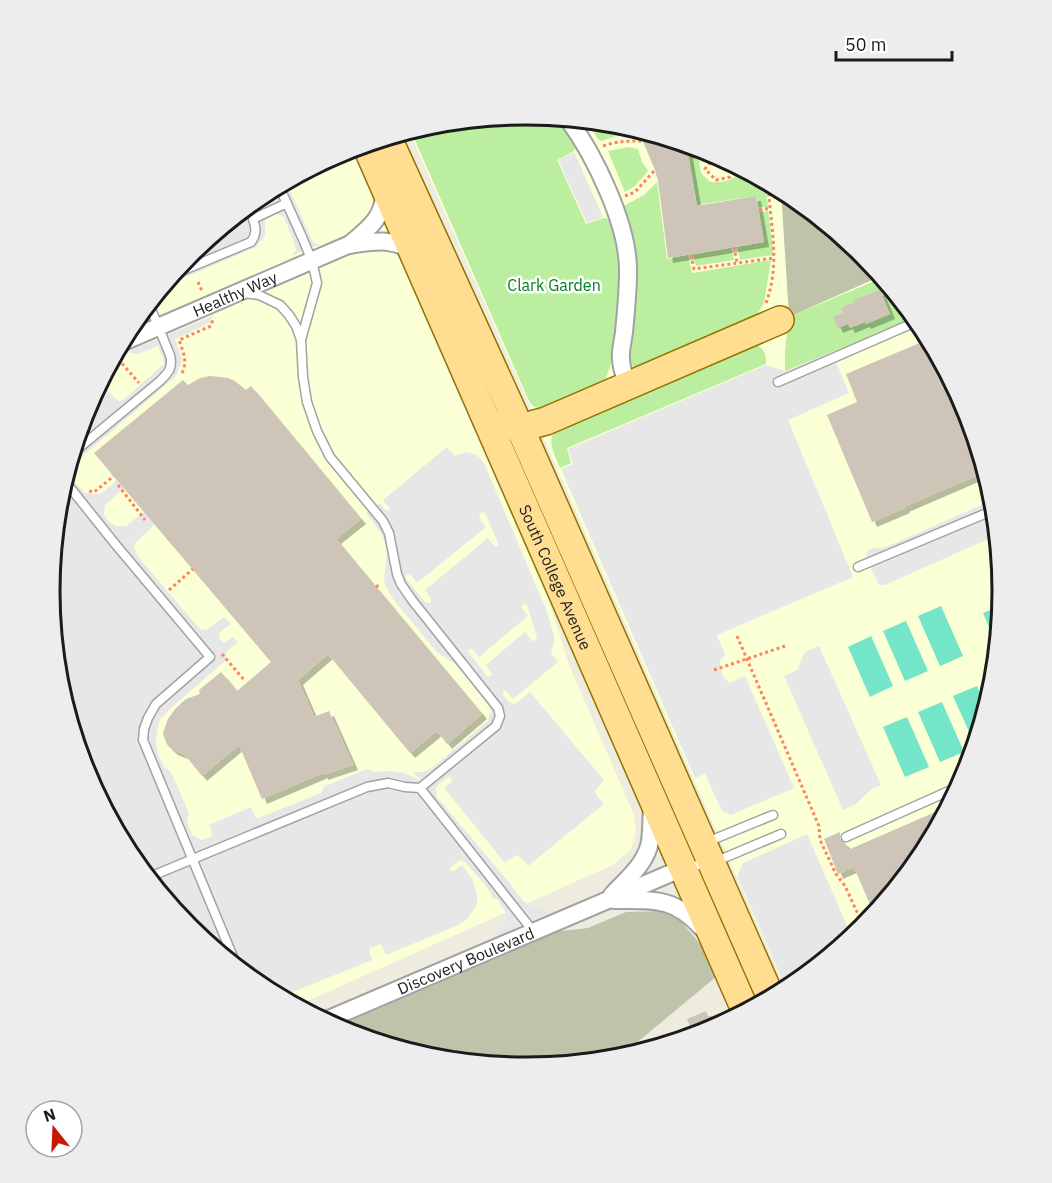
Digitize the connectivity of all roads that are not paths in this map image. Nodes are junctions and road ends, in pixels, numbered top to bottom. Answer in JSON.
{"nodes":[{"id":1,"x":574,"y":128,"type":"edge"},
{"id":2,"x":391,"y":145,"type":"edge"},
{"id":3,"x":369,"y":153,"type":"edge"},
{"id":4,"x":383,"y":185,"type":"junction"},
{"id":5,"x":283,"y":194,"type":"edge"},
{"id":6,"x":287,"y":203,"type":"junction"},
{"id":7,"x":348,"y":245,"type":"junction"},
{"id":8,"x":412,"y":249,"type":"junction"},
{"id":9,"x":312,"y":261,"type":"junction"},
{"id":10,"x":191,"y":267,"type":"edge"},
{"id":11,"x":238,"y":293,"type":"junction"},
{"id":12,"x":153,"y":313,"type":"edge"},
{"id":13,"x":772,"y":314,"type":"road end"},
{"id":14,"x":908,"y":325,"type":"edge"},
{"id":15,"x":159,"y":326,"type":"junction"},
{"id":16,"x":137,"y":336,"type":"edge"},
{"id":17,"x":301,"y":340,"type":"junction"},
{"id":18,"x":778,"y":382,"type":"dead end"},
{"id":19,"x":628,"y":386,"type":"junction"},
{"id":20,"x":485,"y":418,"type":"junction"},
{"id":21,"x":520,"y":428,"type":"junction"},
{"id":22,"x":85,"y":443,"type":"edge"},
{"id":23,"x":72,"y":490,"type":"edge"},
{"id":24,"x":985,"y":514,"type":"edge"},
{"id":25,"x":858,"y":567,"type":"dead end"},
{"id":26,"x":420,"y":788,"type":"junction"},
{"id":27,"x":947,"y":792,"type":"edge"},
{"id":28,"x":652,"y":798,"type":"junction"},
{"id":29,"x":773,"y":814,"type":"dead end"},
{"id":30,"x":781,"y":834,"type":"dead end"},
{"id":31,"x":846,"y":837,"type":"dead end"},
{"id":32,"x":697,"y":857,"type":"junction"},
{"id":33,"x":192,"y":860,"type":"junction"},
{"id":34,"x":156,"y":875,"type":"edge"},
{"id":35,"x":608,"y":900,"type":"junction"},
{"id":36,"x":533,"y":931,"type":"junction"},
{"id":37,"x":716,"y":944,"type":"junction"},
{"id":38,"x":231,"y":952,"type":"edge"},
{"id":39,"x":767,"y":990,"type":"edge"},
{"id":40,"x":742,"y":1004,"type":"edge"},
{"id":41,"x":335,"y":1016,"type":"edge"}],
"edges":[{"from":1,"to":19,"type":"street"},
{"from":2,"to":21,"type":"main road","name":"South College Avenue"},
{"from":3,"to":4,"type":"main road","name":"South College Avenue"},
{"from":4,"to":7,"type":"street","name":"Healthy Way"},
{"from":4,"to":8,"type":"main road","name":"South College Avenue"},
{"from":5,"to":6,"type":"lane"},
{"from":6,"to":9,"type":"lane"},
{"from":6,"to":10,"type":"lane"},
{"from":7,"to":8,"type":"street","name":"Healthy Way"},
{"from":7,"to":9,"type":"street","name":"Healthy Way"},
{"from":8,"to":20,"type":"main road","name":"South College Avenue"},
{"from":9,"to":11,"type":"street","name":"Healthy Way"},
{"from":9,"to":17,"type":"lane"},
{"from":11,"to":15,"type":"street","name":"Healthy Way"},
{"from":11,"to":17,"type":"lane"},
{"from":12,"to":15,"type":"lane"},
{"from":13,"to":19,"type":"main road"},
{"from":14,"to":18,"type":"lane"},
{"from":15,"to":16,"type":"street","name":"Healthy Way"},
{"from":15,"to":22,"type":"lane"},
{"from":17,"to":26,"type":"lane"},
{"from":19,"to":21,"type":"main road"},
{"from":20,"to":21,"type":"main road"},
{"from":20,"to":28,"type":"main road","name":"South College Avenue"},
{"from":21,"to":32,"type":"main road","name":"South College Avenue"},
{"from":23,"to":33,"type":"lane"},
{"from":24,"to":25,"type":"lane"},
{"from":26,"to":33,"type":"lane"},
{"from":26,"to":36,"type":"lane"},
{"from":27,"to":31,"type":"lane"},
{"from":28,"to":32,"type":"main road","name":"South College Avenue"},
{"from":28,"to":35,"type":"street","name":"Discovery Boulevard"},
{"from":29,"to":32,"type":"lane"},
{"from":30,"to":32,"type":"lane"},
{"from":32,"to":35,"type":"street","name":"Discovery Boulevard"},
{"from":32,"to":37,"type":"main road","name":"South College Avenue"},
{"from":32,"to":39,"type":"main road","name":"South College Avenue"},
{"from":33,"to":34,"type":"lane"},
{"from":33,"to":38,"type":"lane"},
{"from":35,"to":36,"type":"street","name":"Discovery Boulevard"},
{"from":35,"to":37,"type":"street","name":"Discovery Boulevard"},
{"from":36,"to":41,"type":"street","name":"Discovery Boulevard"},
{"from":37,"to":40,"type":"main road","name":"South College Avenue"}]}
